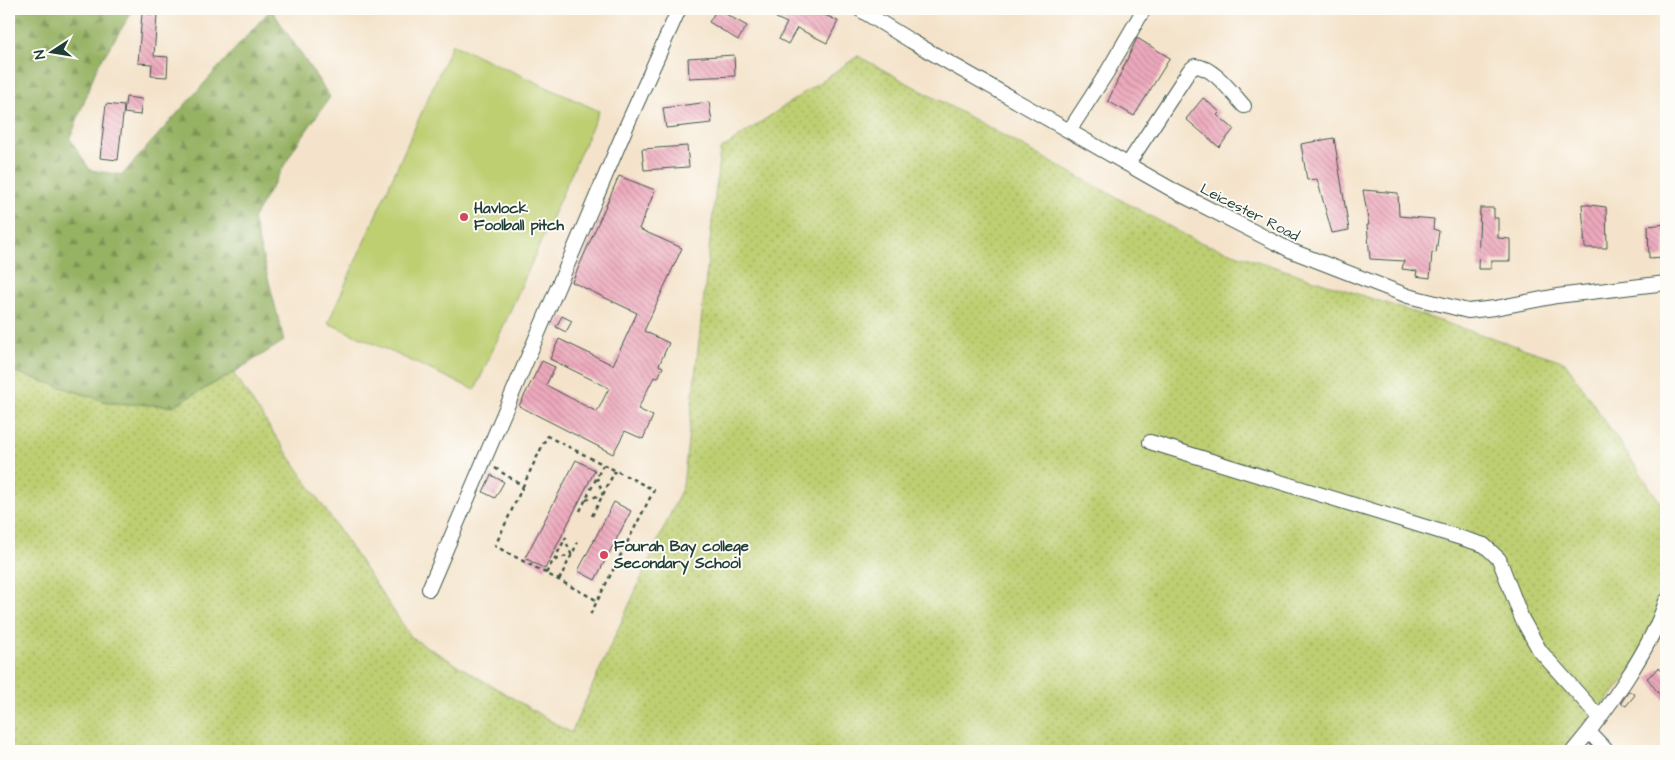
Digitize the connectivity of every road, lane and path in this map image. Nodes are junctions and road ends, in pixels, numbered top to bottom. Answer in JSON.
{"nodes":[{"id":1,"x":679,"y":9,"type":"edge"},
{"id":2,"x":859,"y":9,"type":"edge"},
{"id":3,"x":1144,"y":9,"type":"edge"},
{"id":4,"x":1244,"y":106,"type":"dead end"},
{"id":5,"x":1069,"y":131,"type":"junction"},
{"id":6,"x":1128,"y":164,"type":"junction"},
{"id":7,"x":1666,"y":283,"type":"edge"},
{"id":8,"x":1150,"y":442,"type":"dead end"},
{"id":9,"x":482,"y":460,"type":"junction"},
{"id":10,"x":603,"y":465,"type":"junction"},
{"id":11,"x":615,"y":471,"type":"junction"},
{"id":12,"x":597,"y":477,"type":"junction"},
{"id":13,"x":523,"y":486,"type":"junction"},
{"id":14,"x":603,"y":494,"type":"junction"},
{"id":15,"x":585,"y":500,"type":"junction"},
{"id":16,"x":580,"y":511,"type":"dead end"},
{"id":17,"x":592,"y":516,"type":"dead end"},
{"id":18,"x":568,"y":535,"type":"dead end"},
{"id":19,"x":565,"y":539,"type":"junction"},
{"id":20,"x":578,"y":542,"type":"dead end"},
{"id":21,"x":571,"y":554,"type":"junction"},
{"id":22,"x":553,"y":561,"type":"junction"},
{"id":23,"x":546,"y":573,"type":"junction"},
{"id":24,"x":559,"y":580,"type":"junction"},
{"id":25,"x":429,"y":589,"type":"dead end"},
{"id":26,"x":1666,"y":600,"type":"edge"},
{"id":27,"x":598,"y":601,"type":"junction"},
{"id":28,"x":589,"y":618,"type":"dead end"},
{"id":29,"x":1599,"y":717,"type":"junction"},
{"id":30,"x":1589,"y":732,"type":"junction"},
{"id":31,"x":1573,"y":751,"type":"edge"},
{"id":32,"x":1607,"y":751,"type":"edge"}],
"edges":[{"from":1,"to":9,"type":"street"},
{"from":2,"to":5,"type":"street","name":"Leicester Road"},
{"from":3,"to":5,"type":"street"},
{"from":4,"to":6,"type":"street"},
{"from":5,"to":6,"type":"street","name":"Leicester Road"},
{"from":6,"to":7,"type":"street","name":"Leicester Road"},
{"from":8,"to":29,"type":"street"},
{"from":9,"to":13,"type":"path"},
{"from":9,"to":25,"type":"street"},
{"from":10,"to":11,"type":"path"},
{"from":10,"to":12,"type":"path"},
{"from":10,"to":13,"type":"path"},
{"from":11,"to":14,"type":"path"},
{"from":11,"to":27,"type":"path"},
{"from":12,"to":14,"type":"path"},
{"from":12,"to":15,"type":"path"},
{"from":13,"to":23,"type":"path"},
{"from":14,"to":15,"type":"path"},
{"from":14,"to":17,"type":"path"},
{"from":15,"to":16,"type":"path"},
{"from":18,"to":19,"type":"path"},
{"from":19,"to":21,"type":"path"},
{"from":19,"to":22,"type":"path"},
{"from":20,"to":21,"type":"path"},
{"from":21,"to":22,"type":"path"},
{"from":21,"to":24,"type":"path"},
{"from":22,"to":23,"type":"path"},
{"from":23,"to":24,"type":"path"},
{"from":24,"to":27,"type":"path"},
{"from":26,"to":29,"type":"street"},
{"from":27,"to":28,"type":"path"},
{"from":29,"to":30,"type":"street"},
{"from":30,"to":31,"type":"street"},
{"from":30,"to":32,"type":"street"}]}
